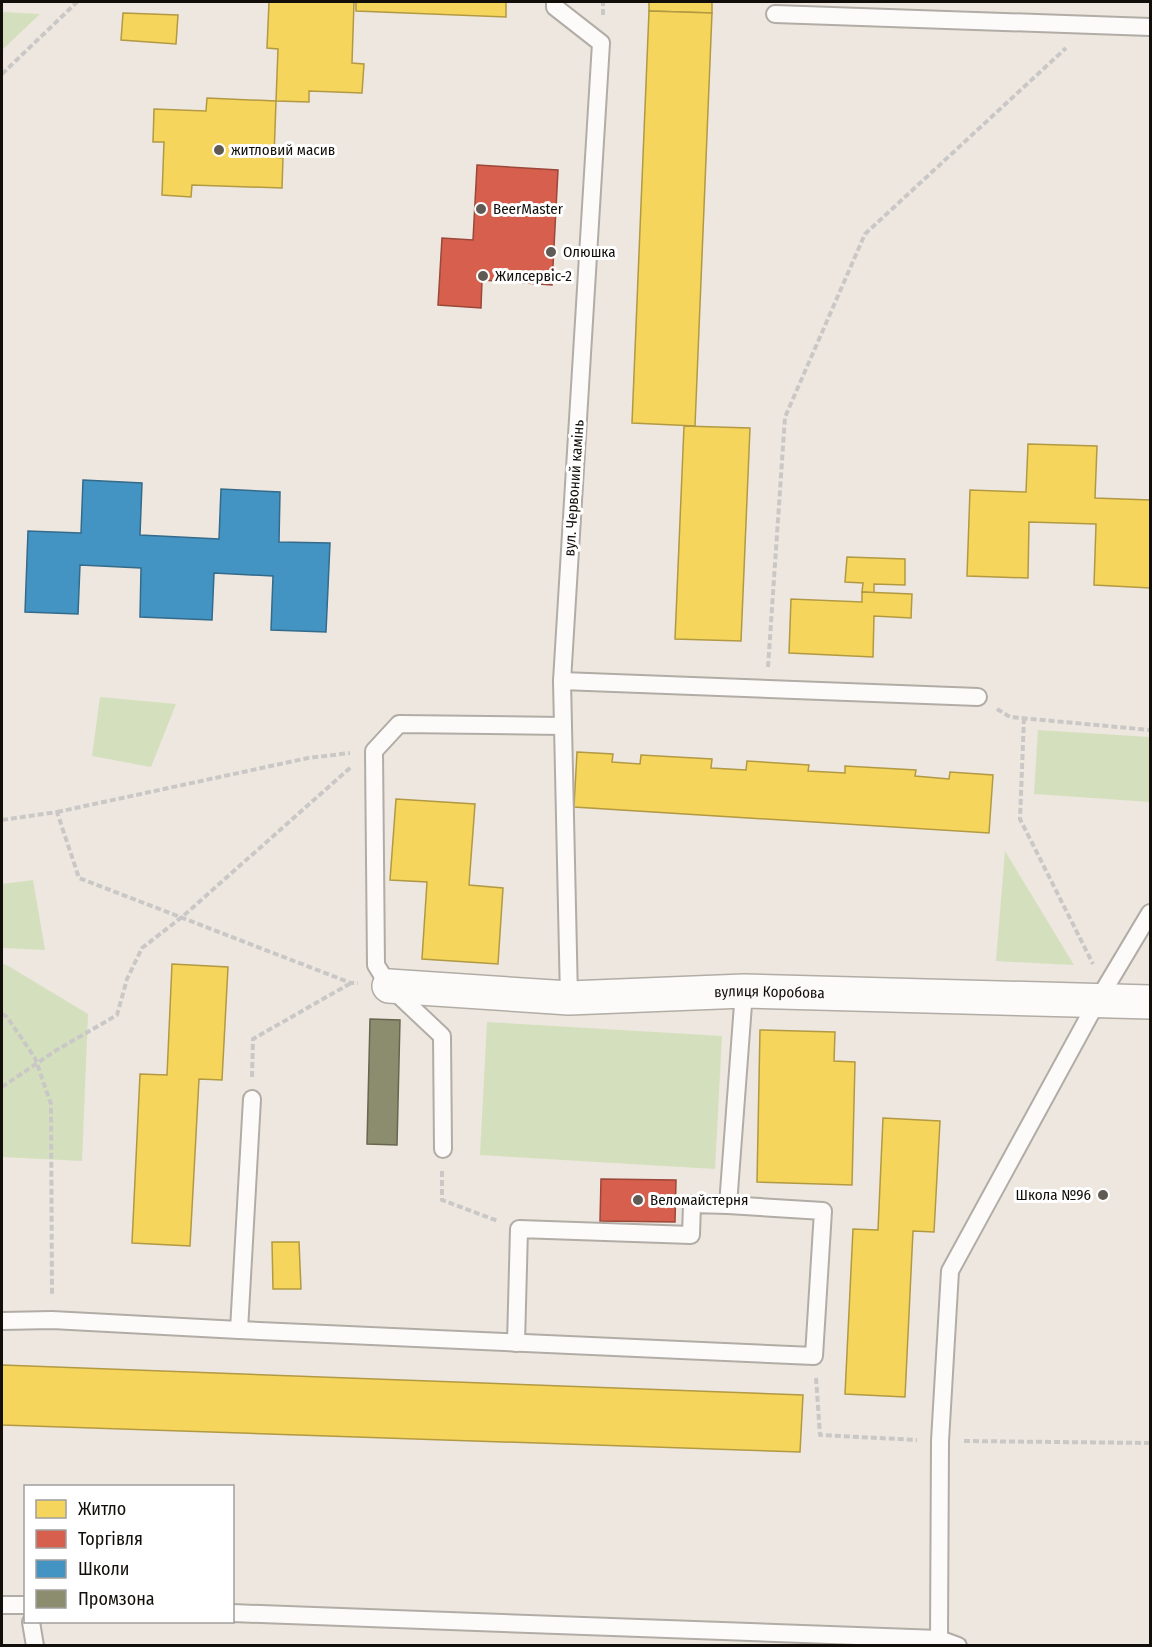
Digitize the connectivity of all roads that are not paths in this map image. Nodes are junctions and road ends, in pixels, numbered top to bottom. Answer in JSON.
{"nodes":[{"id":1,"x":555,"y":2,"type":"edge"},
{"id":2,"x":775,"y":14,"type":"dead end"},
{"id":3,"x":1150,"y":27,"type":"edge"},
{"id":4,"x":562,"y":681,"type":"junction"},
{"id":5,"x":978,"y":697,"type":"road end"},
{"id":6,"x":563,"y":726,"type":"junction"},
{"id":7,"x":1150,"y":913,"type":"edge"},
{"id":8,"x":389,"y":986,"type":"junction"},
{"id":9,"x":744,"y":991,"type":"junction"},
{"id":10,"x":1102,"y":994,"type":"junction"},
{"id":11,"x":569,"y":999,"type":"junction"},
{"id":12,"x":1150,"y":1002,"type":"edge"},
{"id":13,"x":252,"y":1099,"type":"road end"},
{"id":14,"x":443,"y":1149,"type":"road end"},
{"id":15,"x":728,"y":1205,"type":"junction"},
{"id":16,"x":2,"y":1321,"type":"edge"},
{"id":17,"x":239,"y":1330,"type":"junction"},
{"id":18,"x":516,"y":1343,"type":"junction"},
{"id":19,"x":2,"y":1605,"type":"edge"},
{"id":20,"x":24,"y":1605,"type":"edge"},
{"id":21,"x":234,"y":1612,"type":"edge"},
{"id":22,"x":31,"y":1623,"type":"edge"},
{"id":23,"x":939,"y":1639,"type":"junction"},
{"id":24,"x":35,"y":1646,"type":"edge"},
{"id":25,"x":958,"y":1646,"type":"edge"}],
"edges":[{"from":1,"to":4,"type":"lane","name":"вул. Червоний камінь"},
{"from":2,"to":3,"type":"lane"},
{"from":4,"to":5,"type":"lane"},
{"from":4,"to":6,"type":"lane","name":"вул. Червоний камінь"},
{"from":6,"to":8,"type":"lane"},
{"from":6,"to":11,"type":"lane","name":"вул. Червоний камінь"},
{"from":7,"to":10,"type":"lane"},
{"from":8,"to":11,"type":"street","name":"вулиця Коробова"},
{"from":8,"to":14,"type":"lane"},
{"from":9,"to":10,"type":"street","name":"вулиця Коробова"},
{"from":9,"to":11,"type":"street","name":"вулиця Коробова"},
{"from":9,"to":15,"type":"lane"},
{"from":10,"to":12,"type":"street","name":"вулиця Коробова"},
{"from":10,"to":23,"type":"lane"},
{"from":13,"to":17,"type":"lane"},
{"from":15,"to":18,"type":"lane"},
{"from":15,"to":18,"type":"lane"},
{"from":16,"to":17,"type":"lane"},
{"from":17,"to":18,"type":"lane"},
{"from":19,"to":20,"type":"lane"},
{"from":21,"to":23,"type":"lane"},
{"from":22,"to":24,"type":"lane"},
{"from":23,"to":25,"type":"lane"}]}
